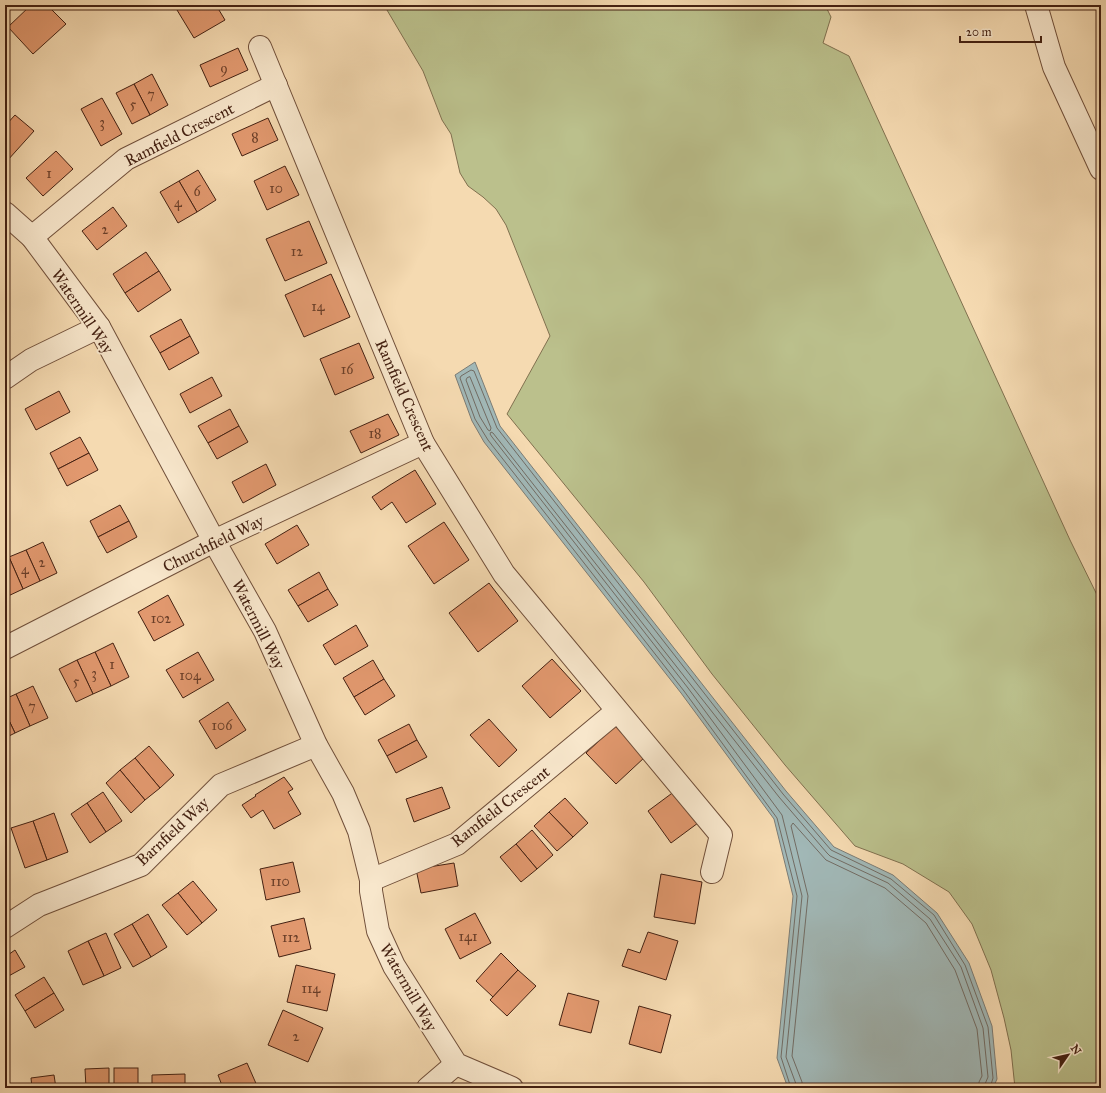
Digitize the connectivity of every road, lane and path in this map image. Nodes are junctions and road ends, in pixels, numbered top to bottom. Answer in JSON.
{"nodes":[{"id":1,"x":1036,"y":5,"type":"edge"},
{"id":2,"x":260,"y":47,"type":"dead end"},
{"id":3,"x":276,"y":85,"type":"junction"},
{"id":4,"x":1101,"y":169,"type":"edge"},
{"id":5,"x":5,"y":213,"type":"edge"},
{"id":6,"x":32,"y":237,"type":"junction"},
{"id":7,"x":99,"y":327,"type":"junction"},
{"id":8,"x":5,"y":378,"type":"edge"},
{"id":9,"x":423,"y":443,"type":"junction"},
{"id":10,"x":214,"y":541,"type":"junction"},
{"id":11,"x":5,"y":648,"type":"edge"},
{"id":12,"x":617,"y":711,"type":"junction"},
{"id":13,"x":316,"y":745,"type":"junction"},
{"id":14,"x":712,"y":872,"type":"dead end"},
{"id":15,"x":371,"y":880,"type":"junction"},
{"id":16,"x":5,"y":927,"type":"edge"},
{"id":17,"x":456,"y":1064,"type":"junction"},
{"id":18,"x":428,"y":1088,"type":"edge"},
{"id":19,"x":512,"y":1088,"type":"edge"}],
"edges":[{"from":1,"to":4,"type":"street"},
{"from":2,"to":3,"type":"street","name":"Ramfield Crescent"},
{"from":3,"to":6,"type":"street","name":"Ramfield Crescent"},
{"from":3,"to":9,"type":"street","name":"Ramfield Crescent"},
{"from":5,"to":6,"type":"street","name":"Watermill Way"},
{"from":6,"to":7,"type":"street","name":"Watermill Way"},
{"from":7,"to":8,"type":"street"},
{"from":7,"to":10,"type":"street","name":"Watermill Way"},
{"from":9,"to":10,"type":"street","name":"Churchfield Way"},
{"from":9,"to":12,"type":"street","name":"Ramfield Crescent"},
{"from":10,"to":11,"type":"street","name":"Churchfield Way"},
{"from":10,"to":13,"type":"street","name":"Watermill Way"},
{"from":12,"to":14,"type":"street","name":"Ramfield Crescent"},
{"from":12,"to":15,"type":"street","name":"Ramfield Crescent"},
{"from":13,"to":15,"type":"street","name":"Watermill Way"},
{"from":13,"to":16,"type":"street","name":"Barnfield Way"},
{"from":15,"to":17,"type":"street","name":"Watermill Way"},
{"from":17,"to":18,"type":"street"},
{"from":17,"to":19,"type":"street"}]}
